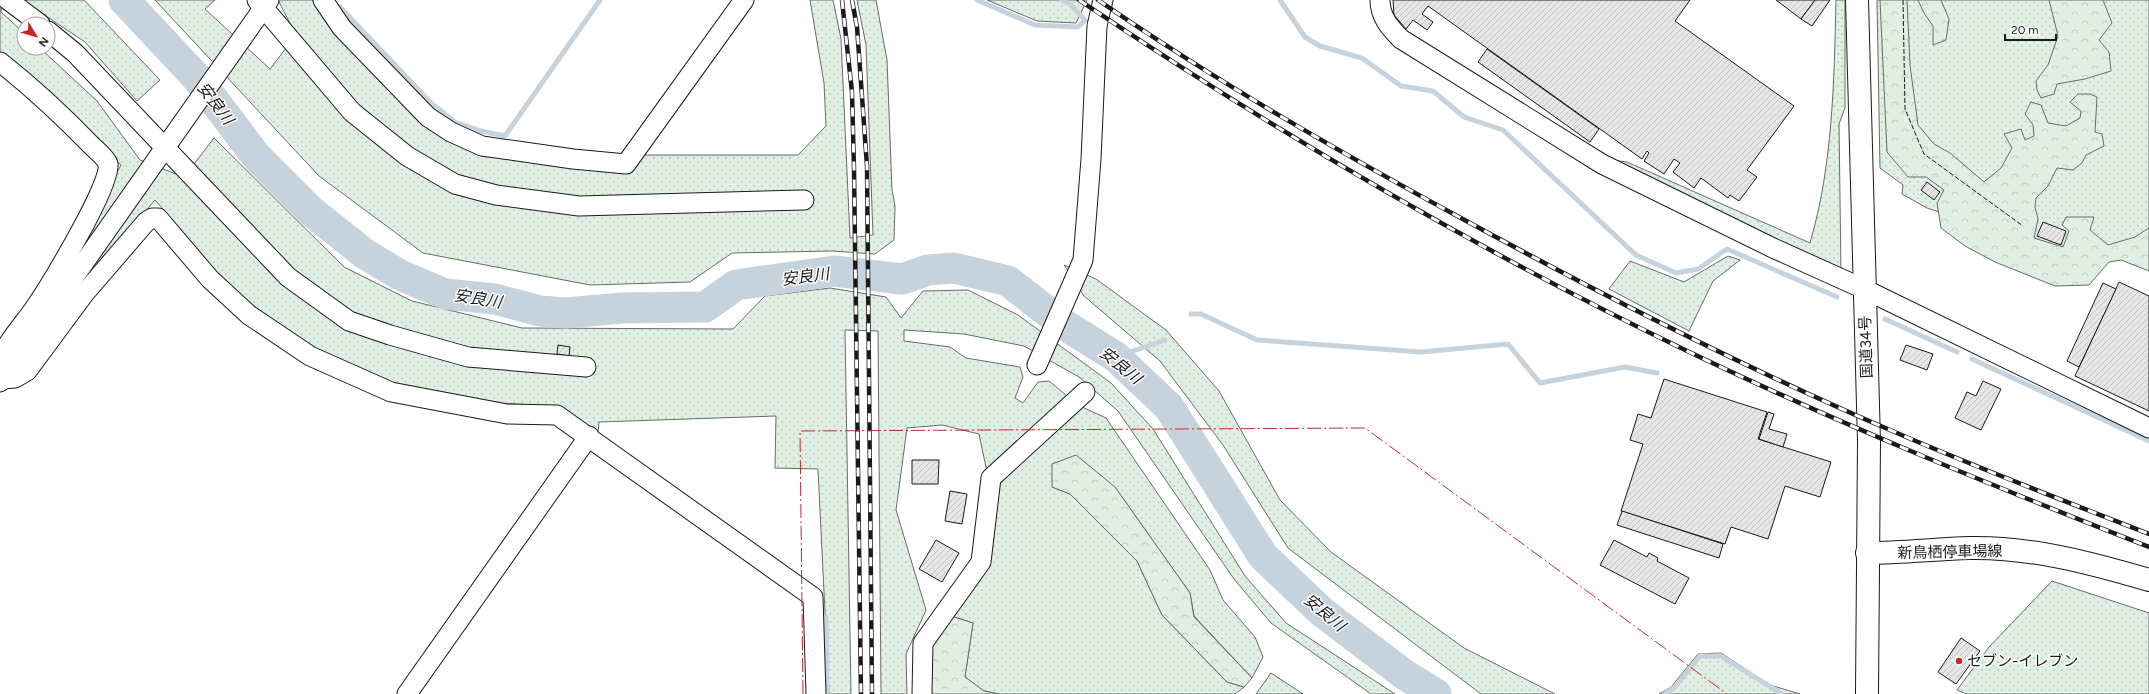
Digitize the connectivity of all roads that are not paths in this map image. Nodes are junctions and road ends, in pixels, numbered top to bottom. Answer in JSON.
{"nodes":[{"id":1,"x":8,"y":0,"type":"edge"},
{"id":2,"x":323,"y":0,"type":"edge"},
{"id":3,"x":744,"y":0,"type":"edge"},
{"id":4,"x":1103,"y":0,"type":"edge"},
{"id":5,"x":1380,"y":0,"type":"edge"},
{"id":6,"x":1857,"y":0,"type":"edge"},
{"id":7,"x":261,"y":7,"type":"edge"},
{"id":8,"x":29,"y":16,"type":"edge"},
{"id":9,"x":56,"y":38,"type":"edge"},
{"id":10,"x":0,"y":62,"type":"edge"},
{"id":11,"x":167,"y":145,"type":"junction"},
{"id":12,"x":804,"y":200,"type":"dead end"},
{"id":13,"x":1864,"y":289,"type":"junction"},
{"id":14,"x":0,"y":359,"type":"edge"},
{"id":15,"x":1039,"y":361,"type":"dead end"},
{"id":16,"x":586,"y":367,"type":"dead end"},
{"id":17,"x":1,"y":378,"type":"edge"},
{"id":18,"x":1086,"y":392,"type":"dead end"},
{"id":19,"x":2149,"y":428,"type":"edge"},
{"id":20,"x":589,"y":436,"type":"junction"},
{"id":21,"x":1867,"y":553,"type":"junction"},
{"id":22,"x":2149,"y":580,"type":"edge"},
{"id":23,"x":407,"y":694,"type":"edge"},
{"id":24,"x":816,"y":694,"type":"edge"},
{"id":25,"x":922,"y":694,"type":"edge"},
{"id":26,"x":1866,"y":694,"type":"edge"}],
"edges":[{"from":1,"to":8,"type":"street"},
{"from":2,"to":3,"type":"street"},
{"from":4,"to":15,"type":"street"},
{"from":5,"to":13,"type":"street"},
{"from":6,"to":13,"type":"main road","name":"国道34号"},
{"from":7,"to":11,"type":"street"},
{"from":7,"to":12,"type":"street"},
{"from":9,"to":11,"type":"street"},
{"from":10,"to":14,"type":"street"},
{"from":11,"to":16,"type":"street"},
{"from":11,"to":17,"type":"street"},
{"from":13,"to":19,"type":"street"},
{"from":13,"to":21,"type":"main road","name":"国道34号"},
{"from":17,"to":20,"type":"street"},
{"from":18,"to":25,"type":"street"},
{"from":20,"to":23,"type":"street"},
{"from":20,"to":24,"type":"street"},
{"from":21,"to":22,"type":"main road","name":"新鳥栖停車場線"},
{"from":21,"to":26,"type":"main road","name":"国道34号"}]}
